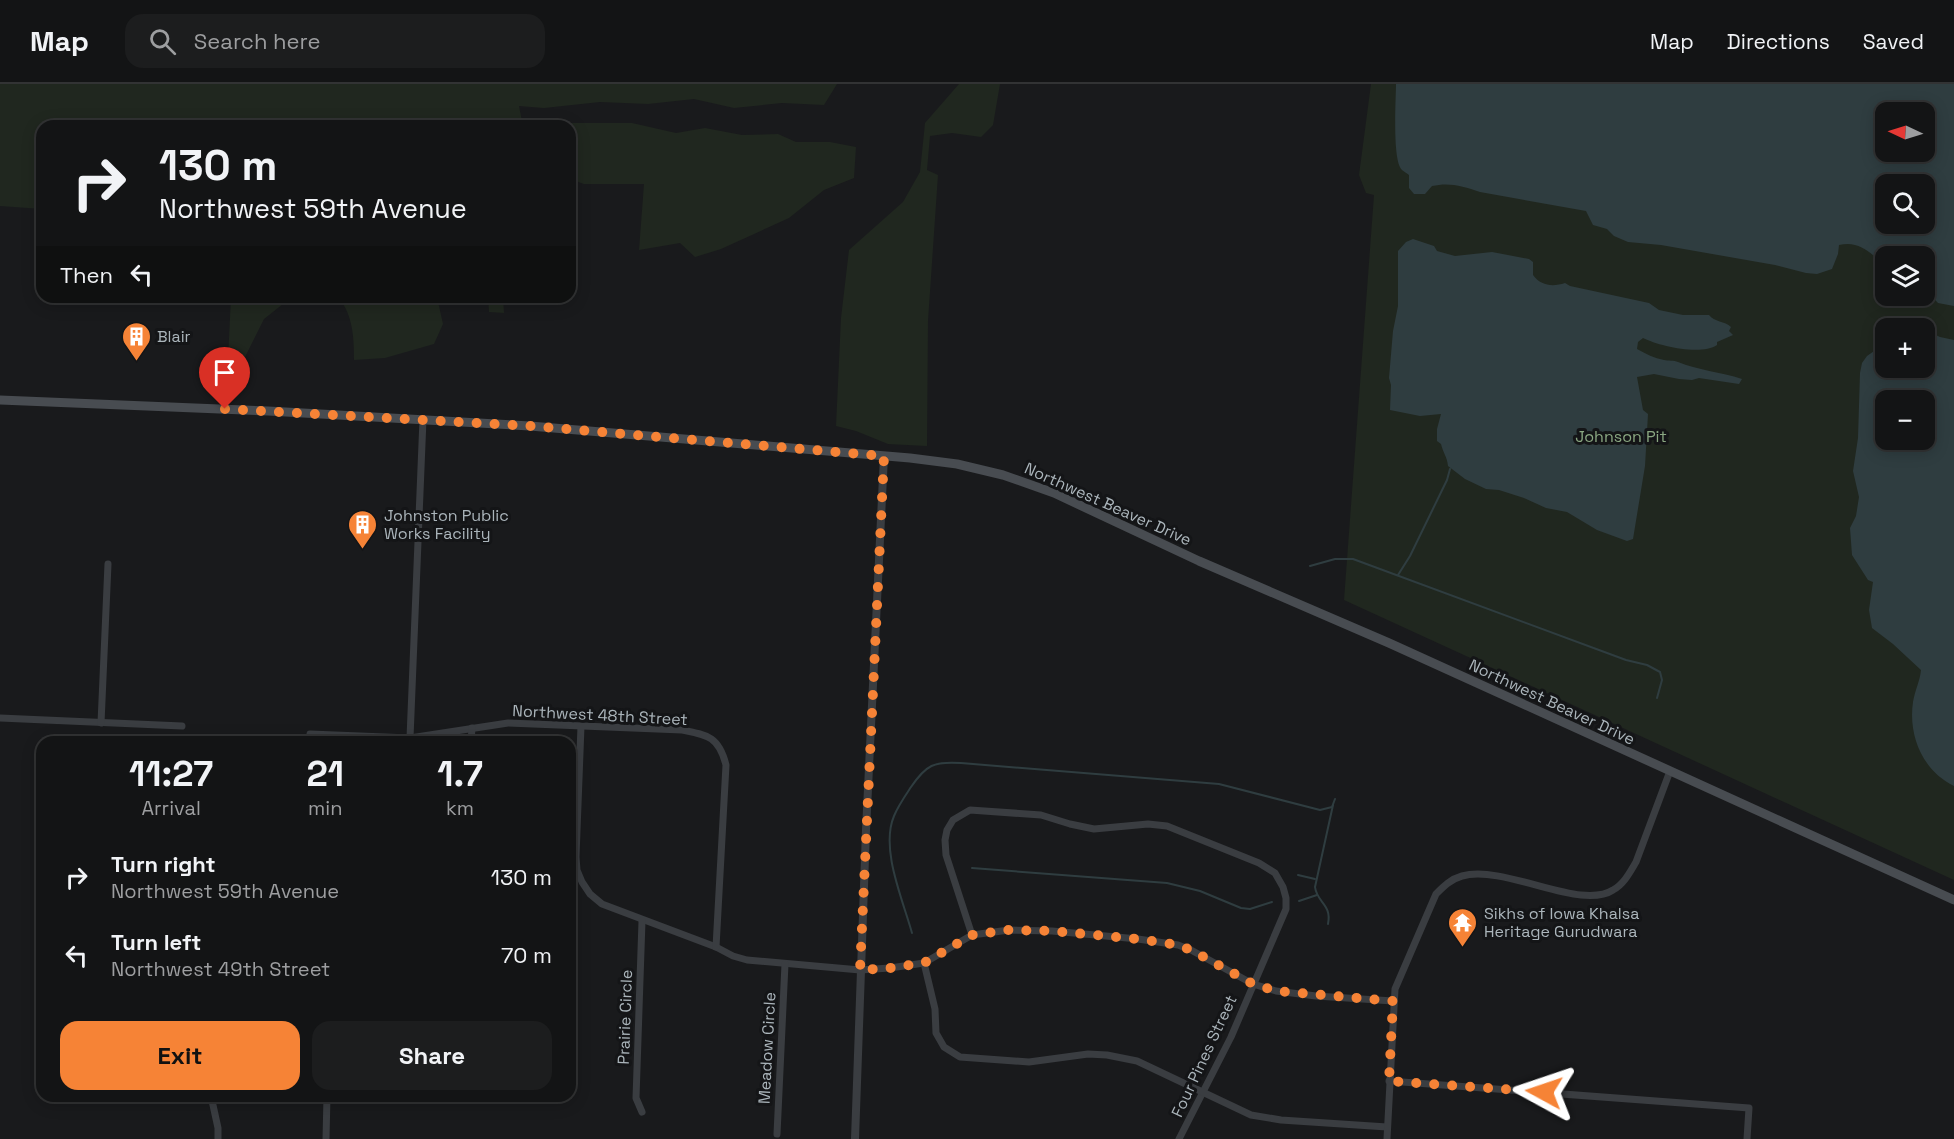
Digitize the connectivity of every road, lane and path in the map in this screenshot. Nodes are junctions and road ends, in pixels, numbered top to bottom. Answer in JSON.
{"nodes":[{"id":1,"x":0,"y":400,"type":"edge"},
{"id":2,"x":423,"y":419,"type":"junction"},
{"id":3,"x":884,"y":456,"type":"junction"},
{"id":4,"x":108,"y":564,"type":"dead end"},
{"id":5,"x":0,"y":718,"type":"edge"},
{"id":6,"x":101,"y":723,"type":"junction"},
{"id":7,"x":182,"y":726,"type":"dead end"},
{"id":8,"x":581,"y":726,"type":"junction"},
{"id":9,"x":472,"y":728,"type":"junction"},
{"id":10,"x":310,"y":734,"type":"dead end"},
{"id":11,"x":329,"y":736,"type":"edge"},
{"id":12,"x":410,"y":736,"type":"edge"},
{"id":13,"x":422,"y":736,"type":"edge"},
{"id":14,"x":471,"y":736,"type":"edge"},
{"id":15,"x":1670,"y":771,"type":"junction"},
{"id":16,"x":1954,"y":900,"type":"edge"},
{"id":17,"x":642,"y":921,"type":"junction"},
{"id":18,"x":972,"y":935,"type":"junction"},
{"id":19,"x":716,"y":947,"type":"junction"},
{"id":20,"x":924,"y":963,"type":"junction"},
{"id":21,"x":785,"y":964,"type":"junction"},
{"id":22,"x":860,"y":970,"type":"junction"},
{"id":23,"x":1253,"y":984,"type":"junction"},
{"id":24,"x":1393,"y":1001,"type":"junction"},
{"id":25,"x":1389,"y":1081,"type":"junction"},
{"id":26,"x":1203,"y":1093,"type":"junction"},
{"id":27,"x":212,"y":1102,"type":"edge"},
{"id":28,"x":327,"y":1102,"type":"edge"},
{"id":29,"x":642,"y":1112,"type":"dead end"},
{"id":30,"x":1387,"y":1128,"type":"junction"},
{"id":31,"x":777,"y":1134,"type":"dead end"},
{"id":32,"x":218,"y":1139,"type":"edge"},
{"id":33,"x":326,"y":1139,"type":"edge"},
{"id":34,"x":855,"y":1139,"type":"edge"},
{"id":35,"x":1179,"y":1139,"type":"edge"},
{"id":36,"x":1387,"y":1139,"type":"edge"},
{"id":37,"x":1746,"y":1139,"type":"edge"}],
"edges":[{"from":1,"to":2,"type":"main road","name":"Northwest Beaver Drive"},
{"from":2,"to":3,"type":"main road","name":"Northwest Beaver Drive"},
{"from":2,"to":12,"type":"street"},
{"from":3,"to":15,"type":"main road","name":"Northwest Beaver Drive"},
{"from":3,"to":22,"type":"street"},
{"from":4,"to":6,"type":"street"},
{"from":5,"to":6,"type":"street"},
{"from":6,"to":7,"type":"street"},
{"from":8,"to":9,"type":"street","name":"Northwest 48th Street"},
{"from":8,"to":17,"type":"street"},
{"from":8,"to":19,"type":"street","name":"Northwest 48th Street"},
{"from":9,"to":13,"type":"street","name":"Northwest 48th Street"},
{"from":9,"to":14,"type":"street"},
{"from":10,"to":11,"type":"street","name":"Northwest 48th Street"},
{"from":15,"to":16,"type":"main road","name":"Northwest Beaver Drive"},
{"from":15,"to":24,"type":"street"},
{"from":17,"to":19,"type":"street"},
{"from":17,"to":29,"type":"street","name":"Prairie Circle"},
{"from":18,"to":20,"type":"street"},
{"from":18,"to":23,"type":"street"},
{"from":18,"to":23,"type":"street","name":"Four Pines Street"},
{"from":19,"to":21,"type":"street"},
{"from":20,"to":22,"type":"street"},
{"from":20,"to":26,"type":"street"},
{"from":21,"to":22,"type":"street"},
{"from":21,"to":31,"type":"street","name":"Meadow Circle"},
{"from":22,"to":34,"type":"street"},
{"from":23,"to":24,"type":"street"},
{"from":23,"to":26,"type":"street","name":"Four Pines Street"},
{"from":24,"to":25,"type":"street"},
{"from":25,"to":30,"type":"street"},
{"from":25,"to":37,"type":"street"},
{"from":26,"to":30,"type":"street"},
{"from":26,"to":35,"type":"street","name":"Four Pines Street"},
{"from":27,"to":32,"type":"street"},
{"from":28,"to":33,"type":"street"},
{"from":30,"to":36,"type":"street"}]}
